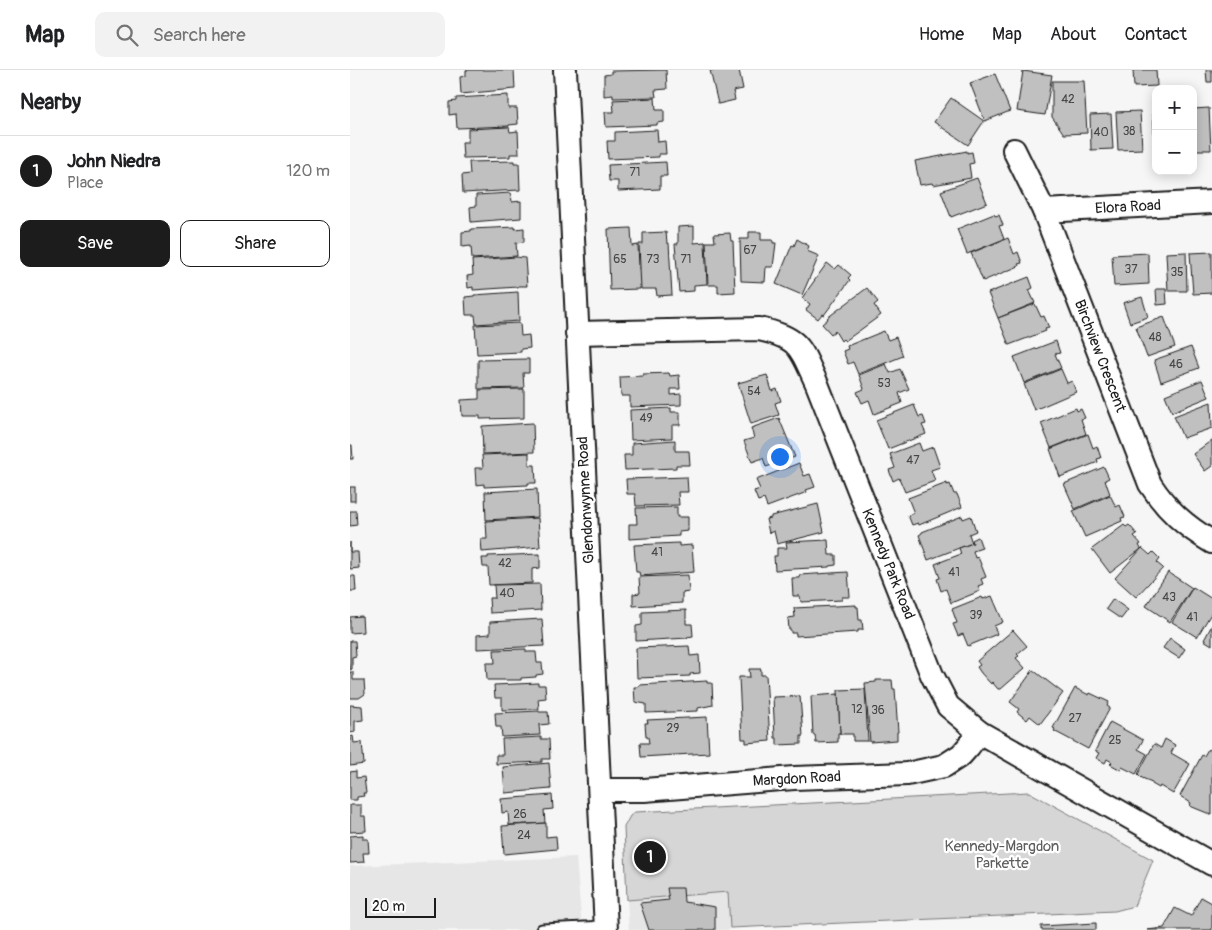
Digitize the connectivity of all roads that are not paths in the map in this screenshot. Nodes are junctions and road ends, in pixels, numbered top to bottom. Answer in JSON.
{"nodes":[{"id":1,"x":565,"y":70,"type":"edge"},
{"id":2,"x":1014,"y":150,"type":"dead end"},
{"id":3,"x":1212,"y":202,"type":"edge"},
{"id":4,"x":1044,"y":211,"type":"junction"},
{"id":5,"x":578,"y":333,"type":"junction"},
{"id":6,"x":1212,"y":542,"type":"edge"},
{"id":7,"x":979,"y":732,"type":"junction"},
{"id":8,"x":600,"y":790,"type":"junction"},
{"id":9,"x":1212,"y":864,"type":"edge"},
{"id":10,"x":606,"y":929,"type":"edge"},
{"id":11,"x":542,"y":930,"type":"edge"}],
"edges":[{"from":1,"to":5,"type":"street","name":"Glendonwynne Road"},
{"from":2,"to":4,"type":"street","name":"Birchview Crescent"},
{"from":3,"to":4,"type":"street","name":"Elora Road"},
{"from":4,"to":6,"type":"street","name":"Birchview Crescent"},
{"from":5,"to":7,"type":"street","name":"Kennedy Park Road"},
{"from":5,"to":8,"type":"street","name":"Glendonwynne Road"},
{"from":7,"to":8,"type":"street","name":"Margdon Road"},
{"from":7,"to":9,"type":"street","name":"Kennedy Park Road"},
{"from":8,"to":10,"type":"street","name":"Glendonwynne Road"},
{"from":10,"to":11,"type":"lane"}]}
